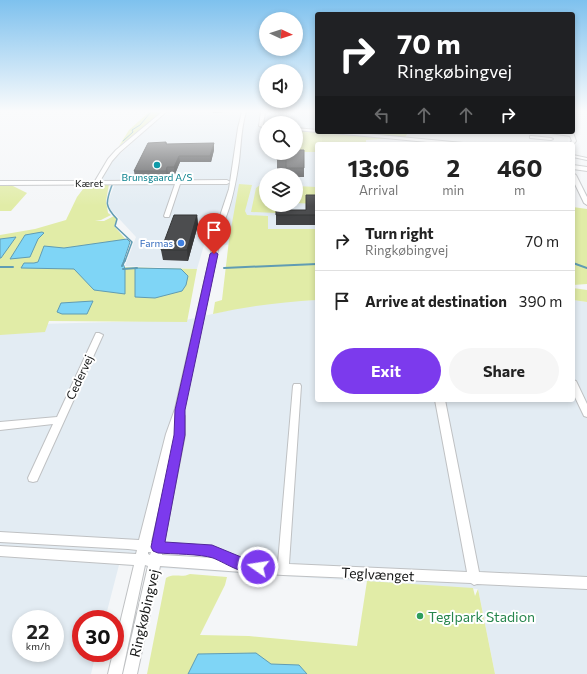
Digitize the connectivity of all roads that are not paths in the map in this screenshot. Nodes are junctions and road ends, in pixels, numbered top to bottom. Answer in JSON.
{"nodes":[{"id":1,"x":127,"y":143,"type":"edge"},
{"id":2,"x":238,"y":143,"type":"joint"},
{"id":3,"x":575,"y":156,"type":"edge"},
{"id":4,"x":587,"y":159,"type":"edge"},
{"id":5,"x":575,"y":167,"type":"edge"},
{"id":6,"x":587,"y":169,"type":"edge"},
{"id":7,"x":178,"y":182,"type":"junction"},
{"id":8,"x":227,"y":182,"type":"junction"},
{"id":9,"x":0,"y":183,"type":"edge"},
{"id":10,"x":96,"y":183,"type":"junction"},
{"id":11,"x":576,"y":187,"type":"edge"},
{"id":12,"x":587,"y":203,"type":"edge"},
{"id":13,"x":167,"y":216,"type":"dead end"},
{"id":14,"x":221,"y":222,"type":"junction"},
{"id":15,"x":99,"y":335,"type":"dead end"},
{"id":16,"x":297,"y":386,"type":"dead end"},
{"id":17,"x":575,"y":387,"type":"edge"},
{"id":18,"x":440,"y":402,"type":"edge"},
{"id":19,"x":180,"y":410,"type":"junction"},
{"id":20,"x":587,"y":414,"type":"edge"},
{"id":21,"x":60,"y":420,"type":"junction"},
{"id":22,"x":0,"y":426,"type":"edge"},
{"id":23,"x":33,"y":478,"type":"dead end"},
{"id":24,"x":0,"y":537,"type":"edge"},
{"id":25,"x":143,"y":545,"type":"junction"},
{"id":26,"x":158,"y":547,"type":"junction"},
{"id":27,"x":0,"y":551,"type":"edge"},
{"id":28,"x":140,"y":560,"type":"junction"},
{"id":29,"x":155,"y":561,"type":"junction"},
{"id":30,"x":246,"y":566,"type":"junction"},
{"id":31,"x":282,"y":569,"type":"junction"},
{"id":32,"x":474,"y":579,"type":"junction"},
{"id":33,"x":587,"y":583,"type":"edge"},
{"id":34,"x":115,"y":674,"type":"edge"},
{"id":35,"x":130,"y":674,"type":"edge"}],
"edges":[{"from":1,"to":10,"type":"street"},
{"from":2,"to":8,"type":"street","name":"Ringkøbingvej"},
{"from":2,"to":14,"type":"street","name":"Ringkøbingvej"},
{"from":3,"to":4,"type":"street"},
{"from":5,"to":6,"type":"street"},
{"from":7,"to":8,"type":"street","name":"Kæret"},
{"from":7,"to":10,"type":"street","name":"Kæret"},
{"from":7,"to":13,"type":"street"},
{"from":8,"to":14,"type":"street","name":"Ringkøbingvej"},
{"from":9,"to":10,"type":"street","name":"Kæret"},
{"from":11,"to":12,"type":"street"},
{"from":14,"to":19,"type":"street","name":"Ringkøbingvej"},
{"from":15,"to":21,"type":"street","name":"Cedervej"},
{"from":16,"to":31,"type":"street"},
{"from":17,"to":20,"type":"street"},
{"from":18,"to":32,"type":"street"},
{"from":19,"to":25,"type":"street","name":"Ringkøbingvej"},
{"from":19,"to":26,"type":"street","name":"Ringkøbingvej"},
{"from":21,"to":22,"type":"street"},
{"from":21,"to":23,"type":"street","name":"Cedervej"},
{"from":24,"to":25,"type":"street","name":"Teglvænget"},
{"from":25,"to":26,"type":"street","name":"Teglvænget"},
{"from":25,"to":28,"type":"street","name":"Ringkøbingvej"},
{"from":26,"to":29,"type":"street","name":"Ringkøbingvej"},
{"from":26,"to":30,"type":"street","name":"Teglvænget"},
{"from":27,"to":28,"type":"street","name":"Teglvænget"},
{"from":28,"to":29,"type":"street","name":"Teglvænget"},
{"from":28,"to":34,"type":"street","name":"Ringkøbingvej"},
{"from":29,"to":30,"type":"street","name":"Teglvænget"},
{"from":29,"to":35,"type":"street","name":"Ringkøbingvej"},
{"from":30,"to":31,"type":"street","name":"Teglvænget"},
{"from":31,"to":32,"type":"street","name":"Teglvænget"},
{"from":32,"to":33,"type":"street","name":"Teglvænget"}]}
